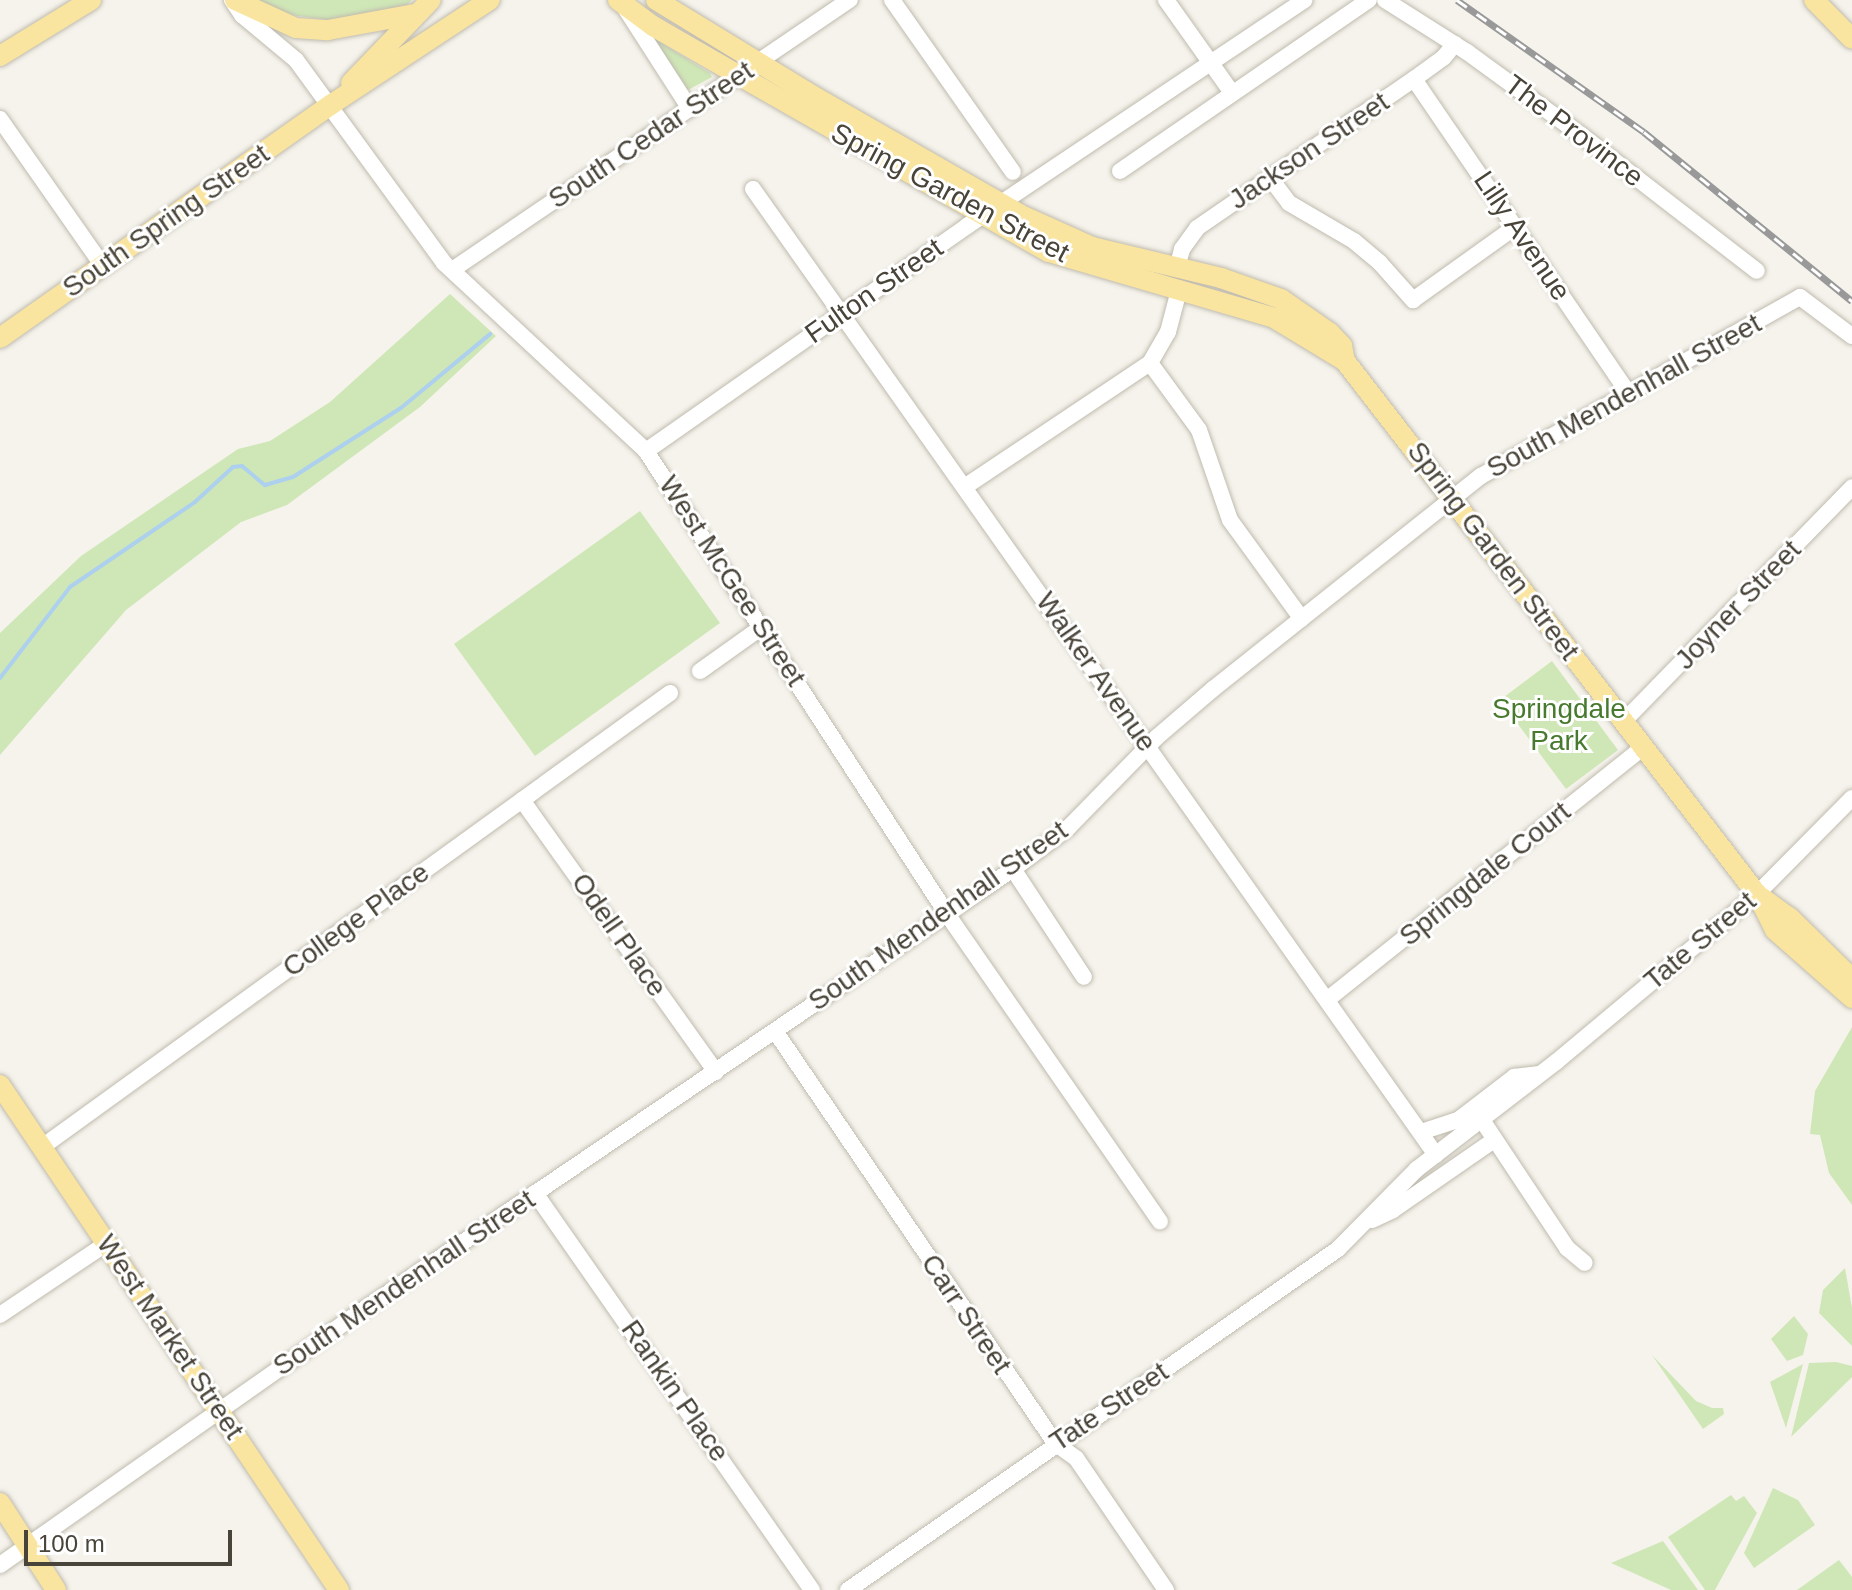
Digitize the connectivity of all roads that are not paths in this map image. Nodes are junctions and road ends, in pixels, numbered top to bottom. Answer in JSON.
{"nodes":[{"id":1,"x":91,"y":0,"type":"edge"},
{"id":2,"x":233,"y":0,"type":"edge"},
{"id":3,"x":431,"y":0,"type":"edge"},
{"id":4,"x":490,"y":0,"type":"edge"},
{"id":5,"x":656,"y":0,"type":"edge"},
{"id":6,"x":850,"y":0,"type":"edge"},
{"id":7,"x":892,"y":0,"type":"edge"},
{"id":8,"x":1166,"y":0,"type":"edge"},
{"id":9,"x":1304,"y":0,"type":"edge"},
{"id":10,"x":1369,"y":0,"type":"edge"},
{"id":11,"x":1385,"y":0,"type":"edge"},
{"id":12,"x":1814,"y":0,"type":"edge"},
{"id":13,"x":620,"y":2,"type":"edge"},
{"id":14,"x":415,"y":14,"type":"junction"},
{"id":15,"x":1852,"y":39,"type":"edge"},
{"id":16,"x":1455,"y":44,"type":"junction"},
{"id":17,"x":0,"y":56,"type":"edge"},
{"id":18,"x":1210,"y":61,"type":"junction"},
{"id":19,"x":759,"y":62,"type":"junction"},
{"id":20,"x":738,"y":75,"type":"junction"},
{"id":21,"x":1414,"y":79,"type":"junction"},
{"id":22,"x":1232,"y":93,"type":"junction"},
{"id":23,"x":332,"y":104,"type":"junction"},
{"id":24,"x":690,"y":109,"type":"junction"},
{"id":25,"x":0,"y":119,"type":"edge"},
{"id":26,"x":1120,"y":171,"type":"dead end"},
{"id":27,"x":1013,"y":172,"type":"dead end"},
{"id":28,"x":1271,"y":179,"type":"junction"},
{"id":29,"x":753,"y":189,"type":"dead end"},
{"id":30,"x":1000,"y":203,"type":"junction"},
{"id":31,"x":982,"y":215,"type":"junction"},
{"id":32,"x":1515,"y":227,"type":"junction"},
{"id":33,"x":103,"y":266,"type":"junction"},
{"id":34,"x":1177,"y":268,"type":"junction"},
{"id":35,"x":452,"y":270,"type":"junction"},
{"id":36,"x":1757,"y":271,"type":"dead end"},
{"id":37,"x":1179,"y":290,"type":"junction"},
{"id":38,"x":841,"y":313,"type":"junction"},
{"id":39,"x":1852,"y":336,"type":"edge"},
{"id":40,"x":0,"y":338,"type":"edge"},
{"id":41,"x":1345,"y":361,"type":"junction"},
{"id":42,"x":1150,"y":363,"type":"junction"},
{"id":43,"x":1629,"y":394,"type":"junction"},
{"id":44,"x":646,"y":451,"type":"junction"},
{"id":45,"x":966,"y":486,"type":"junction"},
{"id":46,"x":1852,"y":487,"type":"edge"},
{"id":47,"x":1453,"y":497,"type":"junction"},
{"id":48,"x":1302,"y":619,"type":"junction"},
{"id":49,"x":763,"y":626,"type":"junction"},
{"id":50,"x":700,"y":671,"type":"dead end"},
{"id":51,"x":670,"y":693,"type":"dead end"},
{"id":52,"x":1623,"y":722,"type":"junction"},
{"id":53,"x":1148,"y":747,"type":"junction"},
{"id":54,"x":1641,"y":749,"type":"junction"},
{"id":55,"x":1852,"y":798,"type":"edge"},
{"id":56,"x":522,"y":800,"type":"junction"},
{"id":57,"x":1013,"y":869,"type":"junction"},
{"id":58,"x":1757,"y":894,"type":"junction"},
{"id":59,"x":947,"y":914,"type":"junction"},
{"id":60,"x":1084,"y":977,"type":"dead end"},
{"id":61,"x":1852,"y":979,"type":"edge"},
{"id":62,"x":1852,"y":998,"type":"edge"},
{"id":63,"x":1328,"y":999,"type":"junction"},
{"id":64,"x":775,"y":1031,"type":"junction"},
{"id":65,"x":716,"y":1072,"type":"junction"},
{"id":66,"x":1540,"y":1074,"type":"junction"},
{"id":67,"x":0,"y":1085,"type":"edge"},
{"id":68,"x":1482,"y":1120,"type":"junction"},
{"id":69,"x":1421,"y":1132,"type":"junction"},
{"id":70,"x":1494,"y":1140,"type":"junction"},
{"id":71,"x":42,"y":1147,"type":"junction"},
{"id":72,"x":1436,"y":1155,"type":"junction"},
{"id":73,"x":535,"y":1193,"type":"junction"},
{"id":74,"x":1160,"y":1222,"type":"dead end"},
{"id":75,"x":1368,"y":1222,"type":"junction"},
{"id":76,"x":107,"y":1243,"type":"junction"},
{"id":77,"x":1585,"y":1263,"type":"dead end"},
{"id":78,"x":0,"y":1315,"type":"edge"},
{"id":79,"x":218,"y":1410,"type":"junction"},
{"id":80,"x":1055,"y":1443,"type":"junction"},
{"id":81,"x":0,"y":1503,"type":"edge"},
{"id":82,"x":28,"y":1546,"type":"junction"},
{"id":83,"x":0,"y":1565,"type":"edge"},
{"id":84,"x":56,"y":1590,"type":"edge"},
{"id":85,"x":339,"y":1590,"type":"edge"},
{"id":86,"x":812,"y":1590,"type":"edge"},
{"id":87,"x":848,"y":1590,"type":"edge"},
{"id":88,"x":1166,"y":1590,"type":"edge"}],
"edges":[{"from":1,"to":17,"type":"main road"},
{"from":2,"to":14,"type":"main road"},
{"from":2,"to":23,"type":"street","name":"West McGee Street"},
{"from":3,"to":14,"type":"main road"},
{"from":4,"to":23,"type":"main road"},
{"from":5,"to":19,"type":"main road","name":"Spring Garden Street"},
{"from":6,"to":19,"type":"street","name":"South Cedar Street"},
{"from":7,"to":27,"type":"street"},
{"from":8,"to":18,"type":"street"},
{"from":9,"to":18,"type":"street","name":"Fulton Street"},
{"from":10,"to":22,"type":"street"},
{"from":11,"to":16,"type":"street","name":"The Province"},
{"from":12,"to":15,"type":"main road"},
{"from":13,"to":20,"type":"main road","name":"Spring Garden Street"},
{"from":13,"to":24,"type":"street"},
{"from":14,"to":23,"type":"main road"},
{"from":16,"to":21,"type":"street","name":"Jackson Street"},
{"from":16,"to":36,"type":"street","name":"The Province"},
{"from":18,"to":22,"type":"street"},
{"from":18,"to":30,"type":"street","name":"Fulton Street"},
{"from":19,"to":20,"type":"street","name":"South Cedar Street"},
{"from":19,"to":30,"type":"main road","name":"Spring Garden Street"},
{"from":20,"to":24,"type":"street","name":"South Cedar Street"},
{"from":20,"to":31,"type":"main road","name":"Spring Garden Street"},
{"from":21,"to":28,"type":"street","name":"Jackson Street"},
{"from":21,"to":32,"type":"street","name":"Lilly Avenue"},
{"from":22,"to":26,"type":"street"},
{"from":23,"to":33,"type":"main road","name":"South Spring Street"},
{"from":23,"to":35,"type":"street","name":"West McGee Street"},
{"from":24,"to":35,"type":"street","name":"South Cedar Street"},
{"from":25,"to":33,"type":"street"},
{"from":28,"to":32,"type":"street"},
{"from":28,"to":34,"type":"street","name":"Jackson Street"},
{"from":29,"to":38,"type":"street","name":"Walker Avenue"},
{"from":30,"to":31,"type":"street","name":"Fulton Street"},
{"from":30,"to":34,"type":"main road","name":"Spring Garden Street"},
{"from":31,"to":37,"type":"main road","name":"Spring Garden Street"},
{"from":31,"to":38,"type":"street","name":"Fulton Street"},
{"from":32,"to":43,"type":"street","name":"Lilly Avenue"},
{"from":33,"to":40,"type":"main road","name":"South Spring Street"},
{"from":34,"to":41,"type":"main road","name":"Spring Garden Street"},
{"from":35,"to":44,"type":"street","name":"West McGee Street"},
{"from":37,"to":41,"type":"main road","name":"Spring Garden Street"},
{"from":37,"to":42,"type":"street"},
{"from":38,"to":44,"type":"street","name":"Fulton Street"},
{"from":38,"to":45,"type":"street","name":"Walker Avenue"},
{"from":39,"to":43,"type":"street","name":"South Mendenhall Street"},
{"from":41,"to":47,"type":"main road","name":"Spring Garden Street"},
{"from":42,"to":45,"type":"street"},
{"from":42,"to":48,"type":"street"},
{"from":43,"to":47,"type":"street","name":"South Mendenhall Street"},
{"from":44,"to":49,"type":"street","name":"West McGee Street"},
{"from":45,"to":53,"type":"street","name":"Walker Avenue"},
{"from":46,"to":52,"type":"street","name":"Joyner Street"},
{"from":47,"to":48,"type":"street","name":"South Mendenhall Street"},
{"from":47,"to":52,"type":"main road","name":"Spring Garden Street"},
{"from":48,"to":53,"type":"street","name":"South Mendenhall Street"},
{"from":49,"to":50,"type":"street"},
{"from":49,"to":59,"type":"street","name":"West McGee Street"},
{"from":51,"to":56,"type":"street","name":"College Place"},
{"from":52,"to":54,"type":"main road","name":"Spring Garden Street"},
{"from":53,"to":57,"type":"street","name":"South Mendenhall Street"},
{"from":53,"to":63,"type":"street","name":"Walker Avenue"},
{"from":54,"to":58,"type":"main road","name":"Spring Garden Street"},
{"from":54,"to":63,"type":"street","name":"Springdale Court"},
{"from":55,"to":58,"type":"street","name":"Tate Street"},
{"from":56,"to":65,"type":"street","name":"Odell Place"},
{"from":56,"to":71,"type":"street","name":"College Place"},
{"from":57,"to":59,"type":"street","name":"South Mendenhall Street"},
{"from":57,"to":60,"type":"street"},
{"from":58,"to":61,"type":"main road","name":"Spring Garden Street"},
{"from":58,"to":62,"type":"main road","name":"Spring Garden Street"},
{"from":58,"to":66,"type":"street","name":"Tate Street"},
{"from":59,"to":64,"type":"street","name":"South Mendenhall Street"},
{"from":59,"to":74,"type":"street","name":"West McGee Street"},
{"from":63,"to":69,"type":"street","name":"Walker Avenue"},
{"from":64,"to":65,"type":"street","name":"South Mendenhall Street"},
{"from":64,"to":80,"type":"street","name":"Carr Street"},
{"from":65,"to":73,"type":"street","name":"South Mendenhall Street"},
{"from":66,"to":68,"type":"street","name":"Tate Street"},
{"from":66,"to":69,"type":"street","name":"Tate Street"},
{"from":67,"to":71,"type":"main road","name":"West Market Street"},
{"from":68,"to":70,"type":"street"},
{"from":68,"to":72,"type":"street","name":"Tate Street"},
{"from":69,"to":72,"type":"street","name":"Walker Avenue"},
{"from":70,"to":75,"type":"street","name":"Tate Street"},
{"from":70,"to":77,"type":"street"},
{"from":71,"to":76,"type":"main road","name":"West Market Street"},
{"from":72,"to":75,"type":"street","name":"Tate Street"},
{"from":73,"to":79,"type":"street","name":"South Mendenhall Street"},
{"from":73,"to":86,"type":"street","name":"Rankin Place"},
{"from":75,"to":80,"type":"street","name":"Tate Street"},
{"from":76,"to":78,"type":"street"},
{"from":76,"to":79,"type":"main road","name":"West Market Street"},
{"from":79,"to":82,"type":"street","name":"South Mendenhall Street"},
{"from":79,"to":85,"type":"main road","name":"West Market Street"},
{"from":80,"to":87,"type":"street","name":"Tate Street"},
{"from":80,"to":88,"type":"street","name":"Carr Street"},
{"from":81,"to":82,"type":"main road"},
{"from":82,"to":83,"type":"street","name":"South Mendenhall Street"},
{"from":82,"to":84,"type":"main road"}]}
